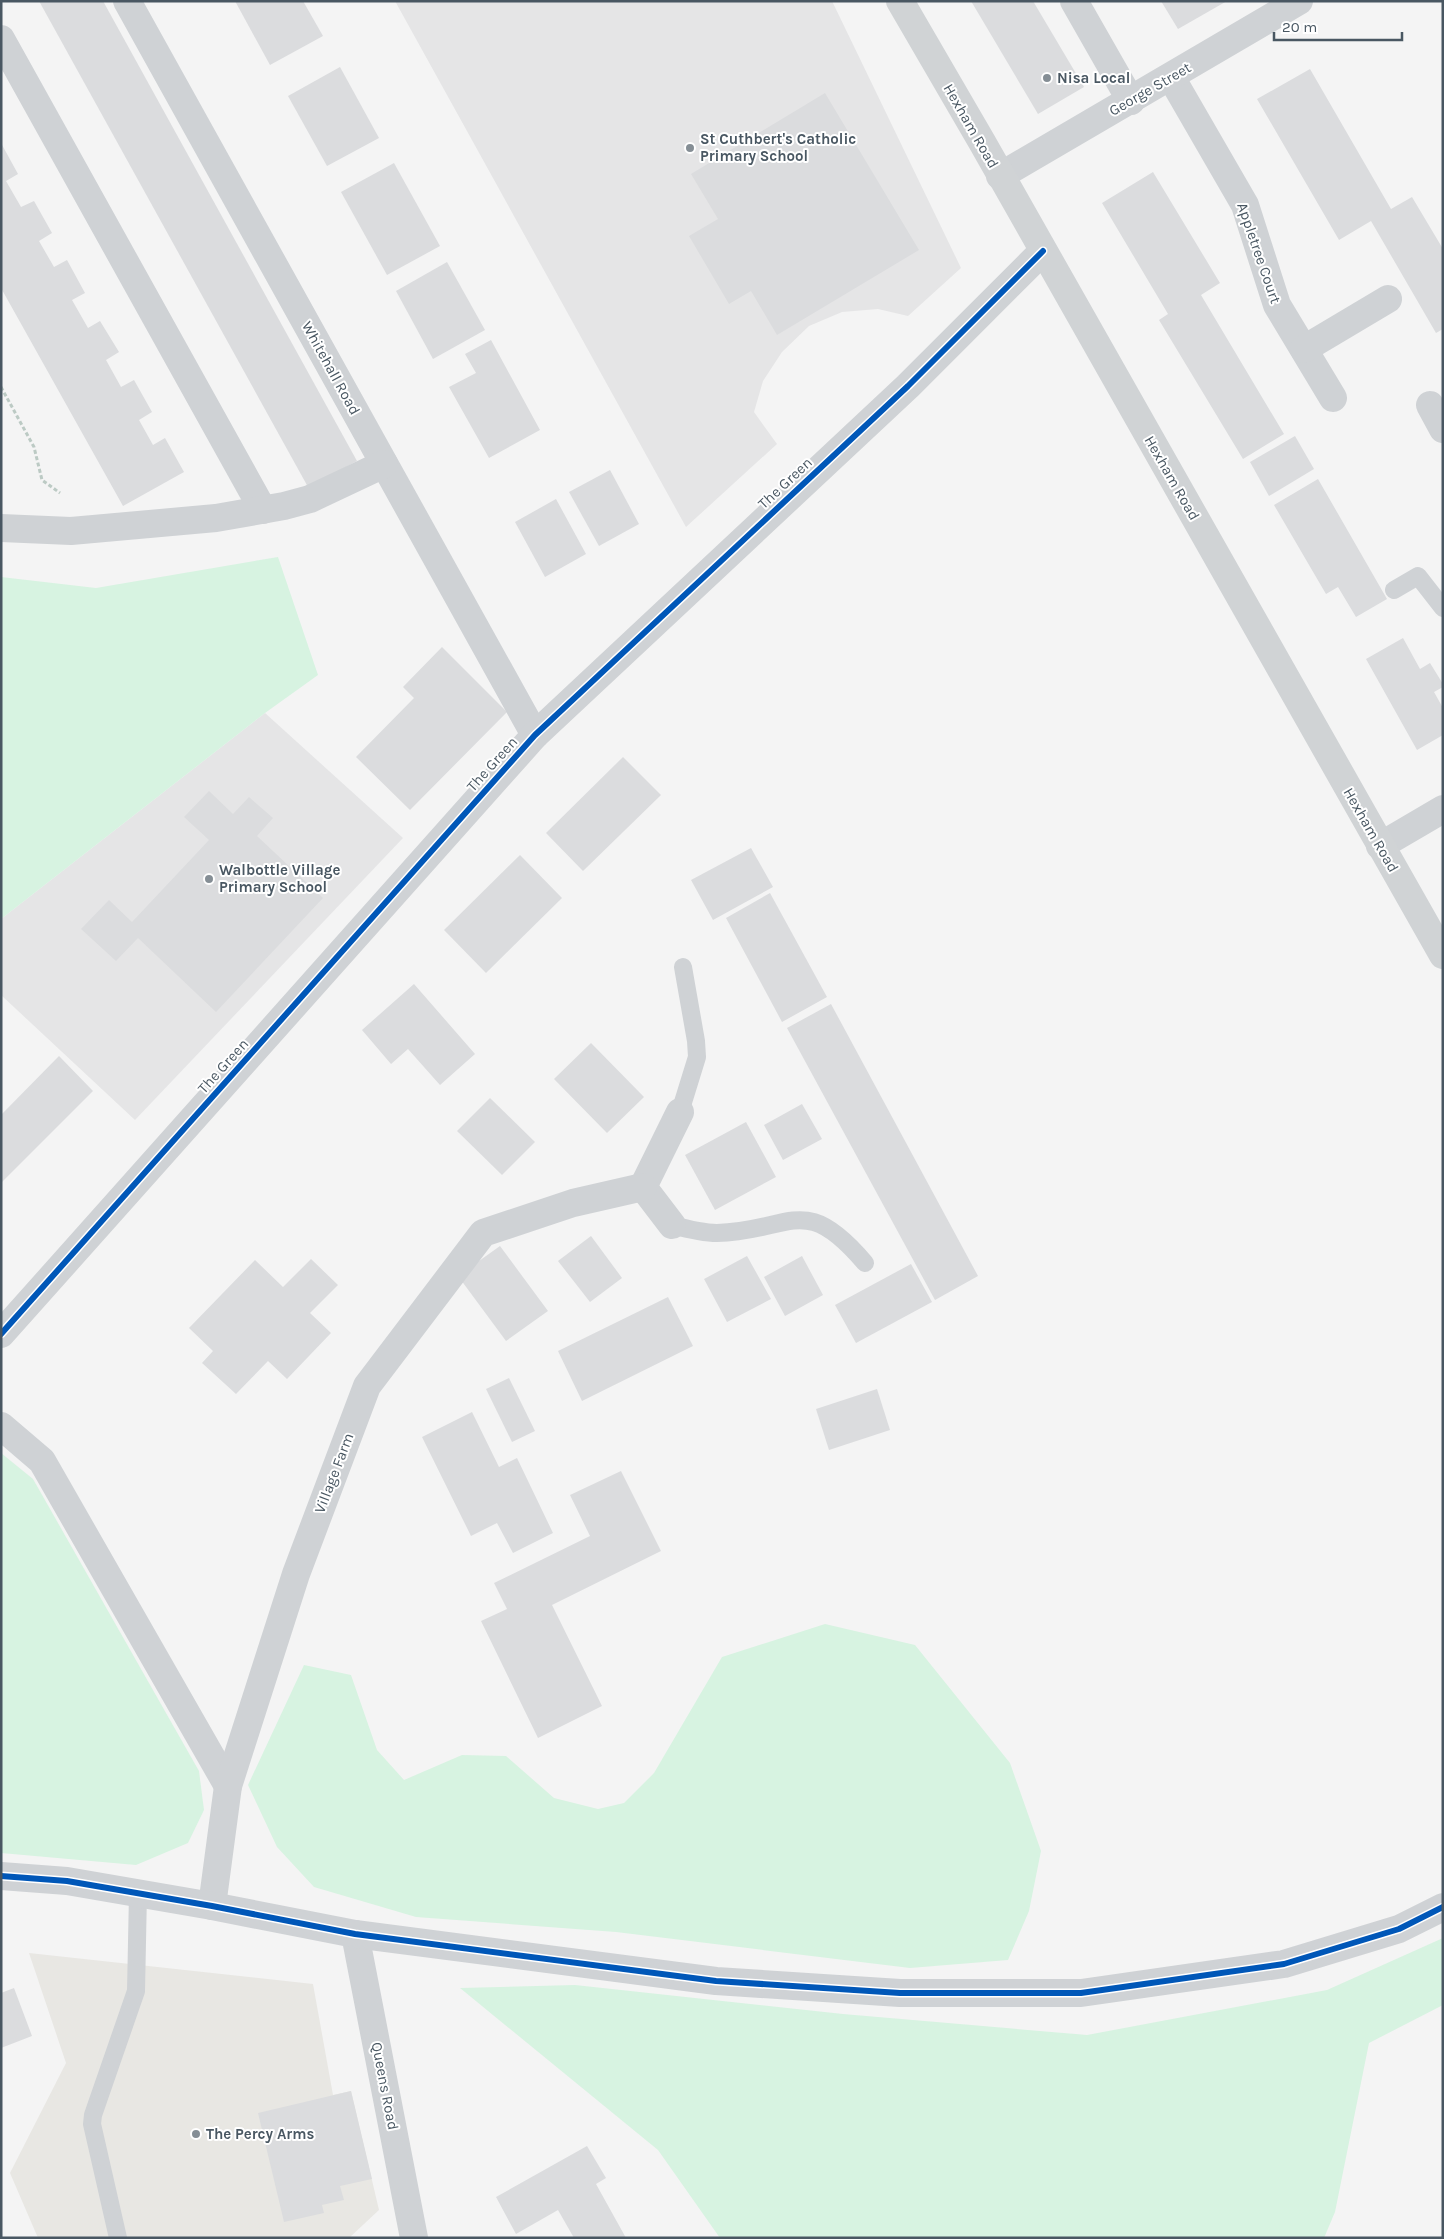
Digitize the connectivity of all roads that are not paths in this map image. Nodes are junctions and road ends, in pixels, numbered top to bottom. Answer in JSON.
{"nodes":[{"id":1,"x":127,"y":1,"type":"edge"},
{"id":2,"x":900,"y":1,"type":"edge"},
{"id":3,"x":1074,"y":1,"type":"edge"},
{"id":4,"x":1299,"y":1,"type":"edge"},
{"id":5,"x":1,"y":39,"type":"edge"},
{"id":6,"x":1171,"y":77,"type":"junction"},
{"id":7,"x":1131,"y":101,"type":"junction"},
{"id":8,"x":1000,"y":176,"type":"junction"},
{"id":9,"x":1043,"y":251,"type":"junction"},
{"id":10,"x":1388,"y":299,"type":"dead end"},
{"id":11,"x":1304,"y":349,"type":"junction"},
{"id":12,"x":1333,"y":398,"type":"dead end"},
{"id":13,"x":1430,"y":405,"type":"dead end"},
{"id":14,"x":1443,"y":429,"type":"edge"},
{"id":15,"x":384,"y":464,"type":"junction"},
{"id":16,"x":263,"y":510,"type":"junction"},
{"id":17,"x":1,"y":528,"type":"edge"},
{"id":18,"x":1394,"y":590,"type":"dead end"},
{"id":19,"x":1443,"y":608,"type":"edge"},
{"id":20,"x":534,"y":734,"type":"junction"},
{"id":21,"x":1443,"y":810,"type":"edge"},
{"id":22,"x":1380,"y":846,"type":"junction"},
{"id":23,"x":1443,"y":955,"type":"edge"},
{"id":24,"x":683,"y":967,"type":"dead end"},
{"id":25,"x":680,"y":1112,"type":"joint"},
{"id":26,"x":643,"y":1186,"type":"junction"},
{"id":27,"x":672,"y":1225,"type":"joint"},
{"id":28,"x":865,"y":1263,"type":"dead end"},
{"id":29,"x":1,"y":1334,"type":"edge"},
{"id":30,"x":1,"y":1426,"type":"edge"},
{"id":31,"x":228,"y":1786,"type":"junction"},
{"id":32,"x":1,"y":1876,"type":"edge"},
{"id":33,"x":138,"y":1893,"type":"junction"},
{"id":34,"x":212,"y":1906,"type":"junction"},
{"id":35,"x":1443,"y":1907,"type":"edge"},
{"id":36,"x":355,"y":1934,"type":"junction"},
{"id":37,"x":118,"y":2238,"type":"edge"},
{"id":38,"x":414,"y":2238,"type":"edge"}],
"edges":[{"from":1,"to":15,"type":"street","name":"Whitehall Road"},
{"from":2,"to":8,"type":"main road","name":"Hexham Road"},
{"from":3,"to":7,"type":"street"},
{"from":4,"to":6,"type":"street","name":"George Street"},
{"from":5,"to":16,"type":"street"},
{"from":6,"to":7,"type":"street","name":"George Street"},
{"from":6,"to":11,"type":"street","name":"Appletree Court"},
{"from":7,"to":8,"type":"street","name":"George Street"},
{"from":8,"to":9,"type":"main road","name":"Hexham Road"},
{"from":9,"to":20,"type":"street","name":"The Green"},
{"from":9,"to":22,"type":"main road","name":"Hexham Road"},
{"from":10,"to":11,"type":"street"},
{"from":11,"to":12,"type":"street","name":"Appletree Court"},
{"from":13,"to":14,"type":"street"},
{"from":15,"to":16,"type":"street"},
{"from":15,"to":20,"type":"street","name":"Whitehall Road"},
{"from":16,"to":17,"type":"street"},
{"from":18,"to":19,"type":"lane"},
{"from":20,"to":29,"type":"street","name":"The Green"},
{"from":21,"to":22,"type":"street"},
{"from":22,"to":23,"type":"main road","name":"Hexham Road"},
{"from":24,"to":25,"type":"lane"},
{"from":25,"to":26,"type":"street"},
{"from":26,"to":27,"type":"street"},
{"from":26,"to":31,"type":"street","name":"Village Farm"},
{"from":27,"to":28,"type":"lane"},
{"from":30,"to":31,"type":"street"},
{"from":31,"to":34,"type":"street","name":"Village Farm"},
{"from":32,"to":33,"type":"street"},
{"from":33,"to":34,"type":"street"},
{"from":33,"to":37,"type":"lane"},
{"from":34,"to":36,"type":"street"},
{"from":35,"to":36,"type":"street"},
{"from":36,"to":38,"type":"street","name":"Queens Road"}]}
